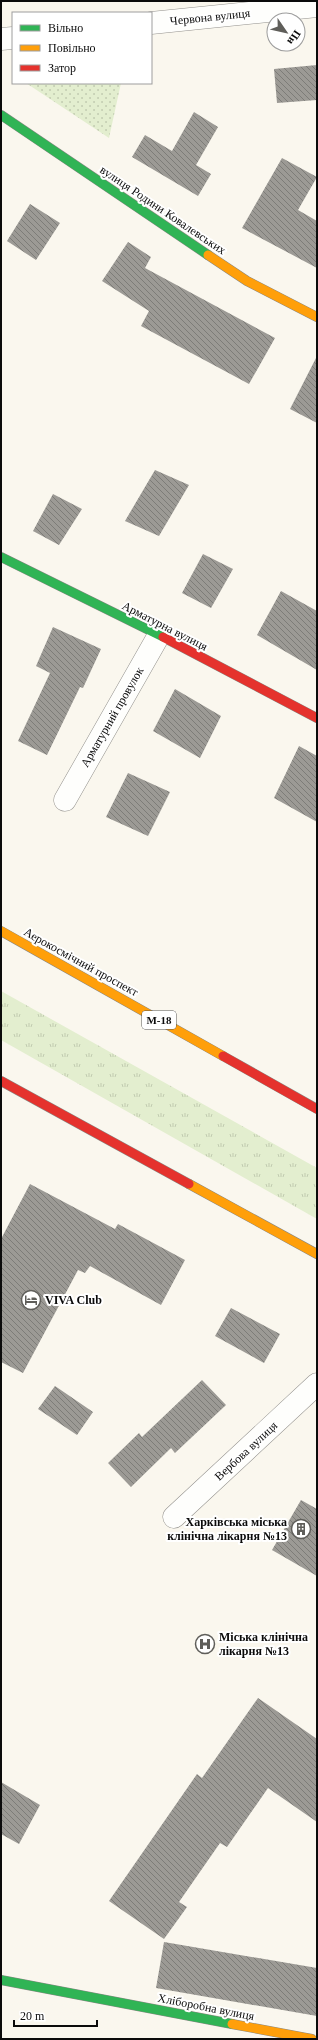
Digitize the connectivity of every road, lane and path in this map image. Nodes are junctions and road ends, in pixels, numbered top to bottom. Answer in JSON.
{"nodes":[{"id":1,"x":317,"y":6,"type":"edge"},
{"id":2,"x":152,"y":23,"type":"edge"},
{"id":3,"x":12,"y":38,"type":"edge"},
{"id":4,"x":1,"y":39,"type":"edge"},
{"id":5,"x":1,"y":115,"type":"edge"},
{"id":6,"x":317,"y":317,"type":"edge"},
{"id":7,"x":1,"y":557,"type":"edge"},
{"id":8,"x":159,"y":635,"type":"junction"},
{"id":9,"x":317,"y":718,"type":"edge"},
{"id":10,"x":65,"y":800,"type":"dead end"},
{"id":11,"x":1,"y":931,"type":"edge"},
{"id":12,"x":1,"y":1081,"type":"edge"},
{"id":13,"x":317,"y":1109,"type":"edge"},
{"id":14,"x":317,"y":1254,"type":"edge"},
{"id":15,"x":317,"y":1384,"type":"edge"},
{"id":16,"x":174,"y":1517,"type":"dead end"},
{"id":17,"x":1,"y":1980,"type":"edge"},
{"id":18,"x":312,"y":2039,"type":"edge"}],
"edges":[{"from":1,"to":2,"type":"street","name":"Червона вулиця"},
{"from":3,"to":4,"type":"street"},
{"from":5,"to":6,"type":"street","name":"вулиця Родини Ковалевських"},
{"from":7,"to":8,"type":"street","name":"Арматурна вулиця"},
{"from":8,"to":9,"type":"street","name":"Арматурна вулиця"},
{"from":8,"to":10,"type":"street","name":"Арматурний провулок"},
{"from":11,"to":13,"type":"street","name":"Аерокосмічний проспект","number":"М-18"},
{"from":12,"to":14,"type":"street"},
{"from":15,"to":16,"type":"street","name":"Вербова вулиця"},
{"from":17,"to":18,"type":"street","name":"Хліборобна вулиця"}]}
